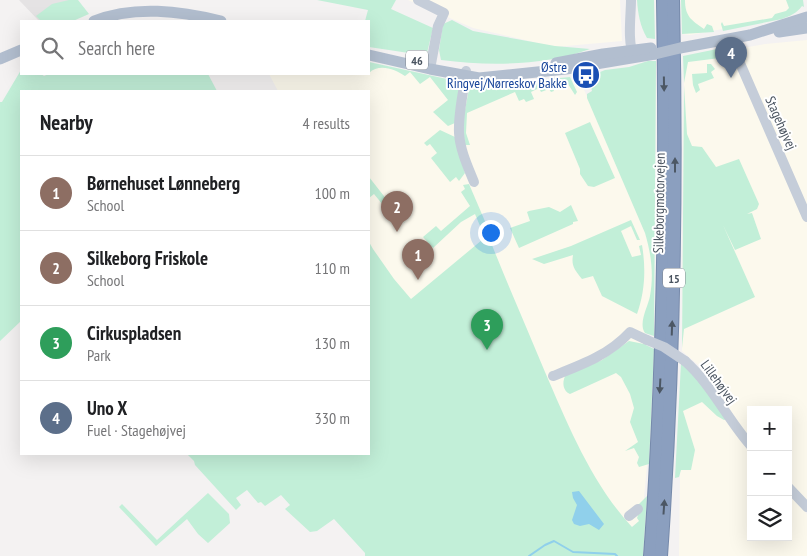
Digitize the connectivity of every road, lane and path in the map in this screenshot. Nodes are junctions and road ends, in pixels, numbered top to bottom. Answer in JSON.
{"nodes":[{"id":1,"x":418,"y":0,"type":"edge"},
{"id":2,"x":631,"y":0,"type":"edge"},
{"id":3,"x":663,"y":0,"type":"edge"},
{"id":4,"x":674,"y":0,"type":"edge"},
{"id":5,"x":807,"y":18,"type":"edge"},
{"id":6,"x":98,"y":20,"type":"edge"},
{"id":7,"x":215,"y":20,"type":"edge"},
{"id":8,"x":807,"y":28,"type":"edge"},
{"id":9,"x":750,"y":35,"type":"junction"},
{"id":10,"x":730,"y":39,"type":"junction"},
{"id":11,"x":20,"y":50,"type":"edge"},
{"id":12,"x":635,"y":53,"type":"junction"},
{"id":13,"x":370,"y":54,"type":"edge"},
{"id":14,"x":0,"y":59,"type":"edge"},
{"id":15,"x":430,"y":66,"type":"junction"},
{"id":16,"x":465,"y":74,"type":"junction"},
{"id":17,"x":474,"y":182,"type":"dead end"},
{"id":18,"x":807,"y":217,"type":"edge"},
{"id":19,"x":553,"y":376,"type":"dead end"},
{"id":20,"x":747,"y":441,"type":"edge"},
{"id":21,"x":792,"y":491,"type":"edge"},
{"id":22,"x":807,"y":507,"type":"edge"},
{"id":23,"x":650,"y":556,"type":"edge"},
{"id":24,"x":660,"y":556,"type":"edge"}],
"edges":[{"from":1,"to":15,"type":"street"},
{"from":2,"to":12,"type":"street"},
{"from":3,"to":23,"type":"highway","name":"Silkeborgmotorvejen","number":"15","one_way":true},
{"from":24,"to":4,"type":"highway","name":"Silkeborgmotorvejen","number":"15","one_way":true},
{"from":5,"to":9,"type":"main road","number":"46"},
{"from":6,"to":7,"type":"main road"},
{"from":8,"to":9,"type":"main road","number":"46"},
{"from":9,"to":10,"type":"main road","number":"46"},
{"from":10,"to":12,"type":"main road","number":"46","bridge":true},
{"from":10,"to":18,"type":"street","name":"Stagehøjvej"},
{"from":11,"to":14,"type":"main road"},
{"from":12,"to":16,"type":"main road","number":"46"},
{"from":12,"to":16,"type":"main road","number":"46"},
{"from":13,"to":15,"type":"main road","number":"46"},
{"from":15,"to":16,"type":"main road","number":"46"},
{"from":16,"to":17,"type":"street"},
{"from":19,"to":20,"type":"street","name":"Lillehøjvej","bridge":true},
{"from":21,"to":22,"type":"street"}]}
